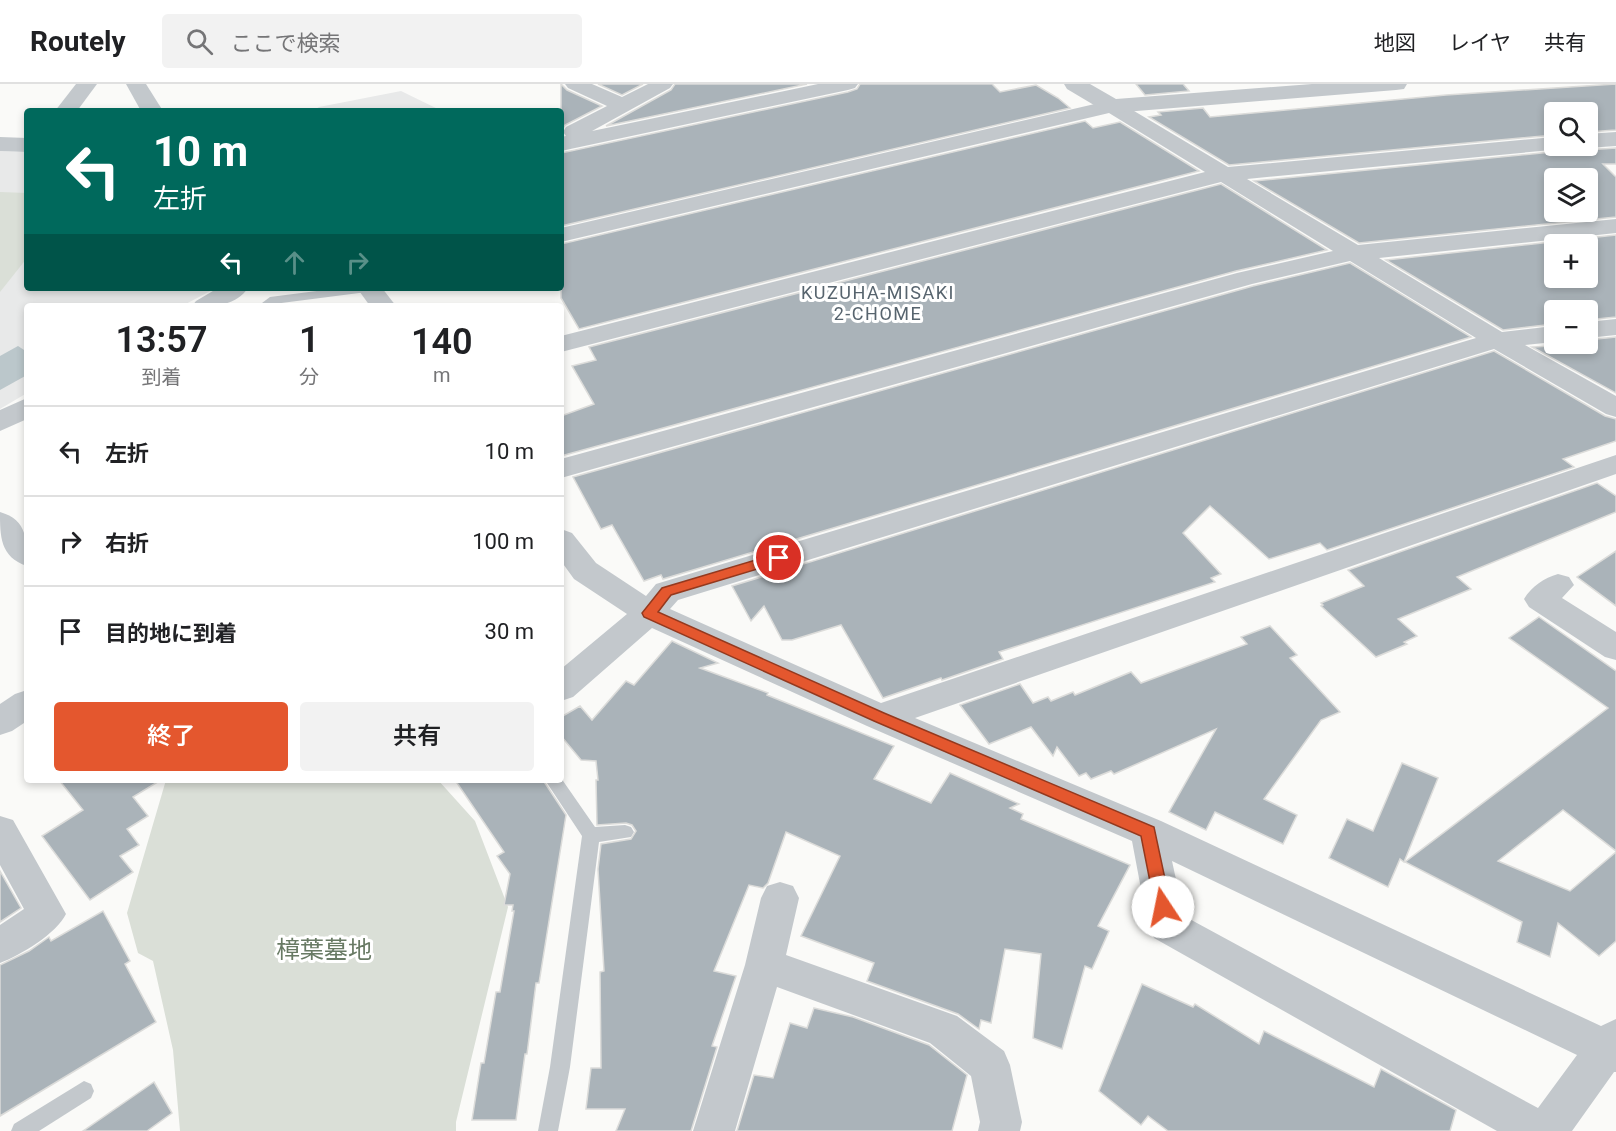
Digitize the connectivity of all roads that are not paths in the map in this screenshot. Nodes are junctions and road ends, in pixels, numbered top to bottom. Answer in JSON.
{"nodes":[{"id":1,"x":87,"y":84,"type":"edge"},
{"id":2,"x":136,"y":84,"type":"edge"},
{"id":3,"x":575,"y":84,"type":"edge"},
{"id":4,"x":663,"y":84,"type":"edge"},
{"id":5,"x":848,"y":84,"type":"edge"},
{"id":6,"x":1075,"y":84,"type":"edge"},
{"id":7,"x":1396,"y":84,"type":"edge"},
{"id":8,"x":622,"y":105,"type":"junction"},
{"id":9,"x":1112,"y":106,"type":"junction"},
{"id":10,"x":68,"y":108,"type":"edge"},
{"id":11,"x":150,"y":108,"type":"edge"},
{"id":12,"x":1616,"y":139,"type":"edge"},
{"id":13,"x":564,"y":140,"type":"edge"},
{"id":14,"x":1598,"y":140,"type":"edge"},
{"id":15,"x":564,"y":141,"type":"edge"},
{"id":16,"x":0,"y":144,"type":"edge"},
{"id":17,"x":24,"y":145,"type":"edge"},
{"id":18,"x":1544,"y":145,"type":"edge"},
{"id":19,"x":1226,"y":174,"type":"junction"},
{"id":20,"x":1616,"y":226,"type":"edge"},
{"id":21,"x":564,"y":234,"type":"edge"},
{"id":22,"x":1355,"y":253,"type":"junction"},
{"id":23,"x":231,"y":291,"type":"edge"},
{"id":24,"x":345,"y":291,"type":"edge"},
{"id":25,"x":370,"y":291,"type":"edge"},
{"id":26,"x":210,"y":303,"type":"edge"},
{"id":27,"x":268,"y":303,"type":"edge"},
{"id":28,"x":380,"y":303,"type":"edge"},
{"id":29,"x":1616,"y":327,"type":"edge"},
{"id":30,"x":1598,"y":329,"type":"edge"},
{"id":31,"x":1544,"y":335,"type":"edge"},
{"id":32,"x":1497,"y":340,"type":"junction"},
{"id":33,"x":564,"y":343,"type":"edge"},
{"id":34,"x":1616,"y":408,"type":"edge"},
{"id":35,"x":24,"y":409,"type":"edge"},
{"id":36,"x":0,"y":422,"type":"edge"},
{"id":37,"x":1616,"y":464,"type":"edge"},
{"id":38,"x":564,"y":468,"type":"edge"},
{"id":39,"x":0,"y":522,"type":"edge"},
{"id":40,"x":564,"y":544,"type":"edge"},
{"id":41,"x":24,"y":551,"type":"edge"},
{"id":42,"x":1558,"y":585,"type":"dead end"},
{"id":43,"x":649,"y":613,"type":"junction"},
{"id":44,"x":1616,"y":648,"type":"edge"},
{"id":45,"x":564,"y":685,"type":"edge"},
{"id":46,"x":24,"y":706,"type":"edge"},
{"id":47,"x":879,"y":717,"type":"junction"},
{"id":48,"x":0,"y":722,"type":"edge"},
{"id":49,"x":555,"y":783,"type":"edge"},
{"id":50,"x":0,"y":831,"type":"edge"},
{"id":51,"x":624,"y":832,"type":"dead end"},
{"id":52,"x":1148,"y":832,"type":"junction"},
{"id":53,"x":591,"y":835,"type":"junction"},
{"id":54,"x":780,"y":898,"type":"dead end"},
{"id":55,"x":0,"y":946,"type":"edge"},
{"id":56,"x":764,"y":965,"type":"junction"},
{"id":57,"x":1612,"y":1047,"type":"edge"},
{"id":58,"x":84,"y":1091,"type":"dead end"},
{"id":59,"x":21,"y":1131,"type":"edge"},
{"id":60,"x":548,"y":1131,"type":"edge"},
{"id":61,"x":714,"y":1131,"type":"edge"},
{"id":62,"x":999,"y":1131,"type":"edge"},
{"id":63,"x":1538,"y":1131,"type":"edge"},
{"id":64,"x":1547,"y":1131,"type":"edge"}],
"edges":[{"from":1,"to":10,"type":"street"},
{"from":2,"to":11,"type":"street"},
{"from":3,"to":8,"type":"street"},
{"from":4,"to":8,"type":"street"},
{"from":5,"to":15,"type":"street"},
{"from":6,"to":9,"type":"street"},
{"from":7,"to":9,"type":"street"},
{"from":8,"to":13,"type":"street"},
{"from":9,"to":19,"type":"street"},
{"from":9,"to":21,"type":"street"},
{"from":12,"to":14,"type":"street"},
{"from":16,"to":17,"type":"street"},
{"from":18,"to":19,"type":"street"},
{"from":19,"to":22,"type":"street"},
{"from":19,"to":33,"type":"street"},
{"from":20,"to":22,"type":"street"},
{"from":22,"to":32,"type":"street"},
{"from":22,"to":38,"type":"street"},
{"from":23,"to":26,"type":"street"},
{"from":24,"to":27,"type":"lane"},
{"from":25,"to":28,"type":"street"},
{"from":29,"to":30,"type":"street"},
{"from":31,"to":32,"type":"street"},
{"from":32,"to":34,"type":"street"},
{"from":32,"to":43,"type":"street"},
{"from":35,"to":36,"type":"street"},
{"from":37,"to":47,"type":"street"},
{"from":39,"to":41,"type":"street"},
{"from":40,"to":43,"type":"street"},
{"from":42,"to":44,"type":"street"},
{"from":43,"to":45,"type":"street"},
{"from":43,"to":47,"type":"street"},
{"from":46,"to":48,"type":"street"},
{"from":47,"to":52,"type":"street"},
{"from":49,"to":53,"type":"lane"},
{"from":50,"to":55,"type":"street"},
{"from":51,"to":53,"type":"lane"},
{"from":52,"to":57,"type":"street"},
{"from":52,"to":63,"type":"street"},
{"from":53,"to":60,"type":"lane"},
{"from":54,"to":56,"type":"street"},
{"from":56,"to":61,"type":"street"},
{"from":56,"to":62,"type":"street"},
{"from":57,"to":64,"type":"street"},
{"from":58,"to":59,"type":"lane"}]}
